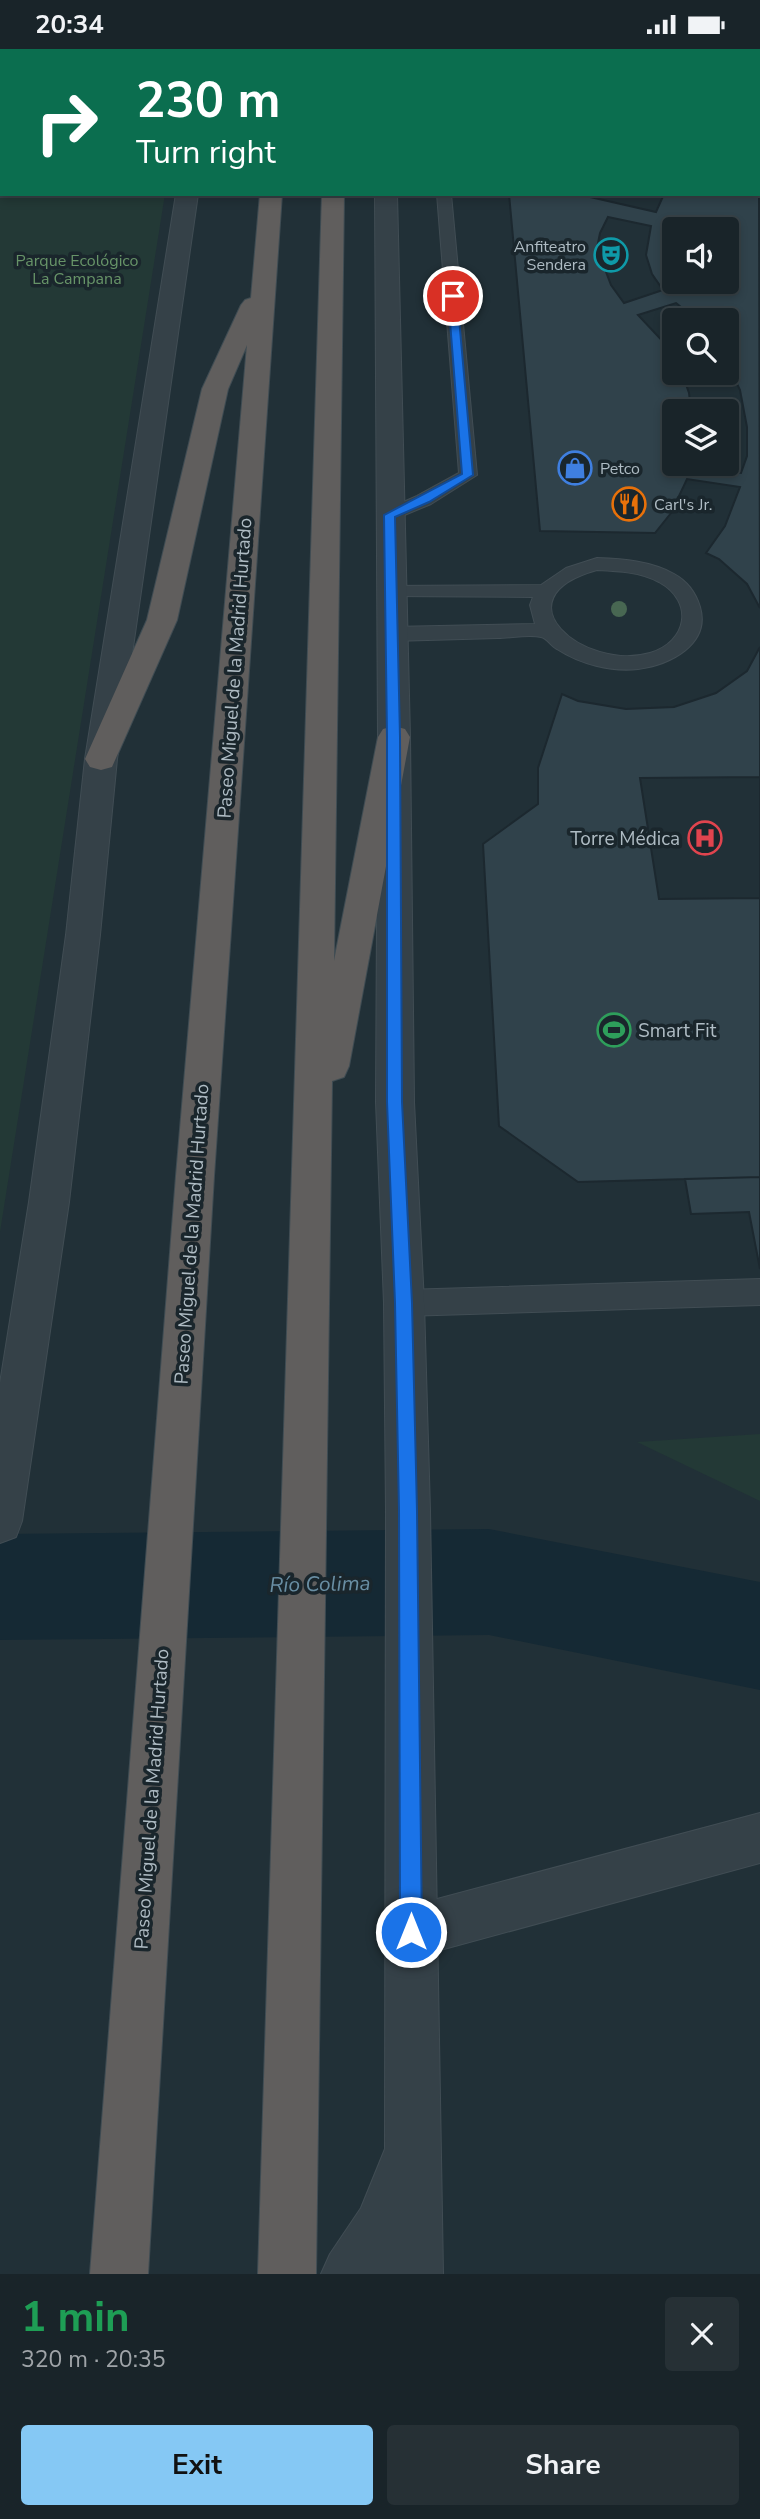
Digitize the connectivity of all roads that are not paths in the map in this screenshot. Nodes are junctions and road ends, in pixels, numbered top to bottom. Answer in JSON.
{"nodes":[{"id":1,"x":187,"y":196,"type":"edge"},
{"id":2,"x":271,"y":196,"type":"edge"},
{"id":3,"x":334,"y":196,"type":"edge"},
{"id":4,"x":386,"y":196,"type":"edge"},
{"id":5,"x":444,"y":196,"type":"edge"},
{"id":6,"x":264,"y":281,"type":"junction"},
{"id":7,"x":390,"y":515,"type":"junction"},
{"id":8,"x":391,"y":590,"type":"junction"},
{"id":9,"x":545,"y":591,"type":"junction"},
{"id":10,"x":548,"y":630,"type":"junction"},
{"id":11,"x":392,"y":634,"type":"junction"},
{"id":12,"x":394,"y":737,"type":"junction"},
{"id":13,"x":101,"y":759,"type":"junction"},
{"id":14,"x":310,"y":1175,"type":"junction"},
{"id":15,"x":760,"y":1292,"type":"edge"},
{"id":16,"x":404,"y":1303,"type":"junction"},
{"id":17,"x":1,"y":1516,"type":"edge"},
{"id":18,"x":0,"y":1521,"type":"edge"},
{"id":19,"x":760,"y":1838,"type":"edge"},
{"id":20,"x":411,"y":1932,"type":"junction"},
{"id":21,"x":413,"y":2113,"type":"junction"},
{"id":22,"x":118,"y":2274,"type":"edge"},
{"id":23,"x":286,"y":2274,"type":"edge"},
{"id":24,"x":350,"y":2274,"type":"edge"},
{"id":25,"x":414,"y":2274,"type":"edge"}],
"edges":[{"from":1,"to":13,"type":"street"},
{"from":2,"to":6,"type":"highway","name":"Paseo Miguel de la Madrid Hurtado"},
{"from":3,"to":14,"type":"highway"},
{"from":4,"to":7,"type":"street"},
{"from":5,"to":7,"type":"lane"},
{"from":6,"to":13,"type":"highway"},
{"from":6,"to":22,"type":"highway","name":"Paseo Miguel de la Madrid Hurtado"},
{"from":7,"to":8,"type":"street"},
{"from":8,"to":9,"type":"lane"},
{"from":8,"to":11,"type":"street"},
{"from":9,"to":10,"type":"lane"},
{"from":9,"to":10,"type":"lane"},
{"from":10,"to":11,"type":"lane"},
{"from":11,"to":12,"type":"street"},
{"from":12,"to":14,"type":"highway"},
{"from":12,"to":16,"type":"street"},
{"from":13,"to":17,"type":"street"},
{"from":14,"to":23,"type":"highway"},
{"from":15,"to":16,"type":"lane"},
{"from":16,"to":20,"type":"street"},
{"from":17,"to":18,"type":"street"},
{"from":19,"to":20,"type":"street"},
{"from":20,"to":21,"type":"street"},
{"from":21,"to":24,"type":"street"},
{"from":21,"to":25,"type":"street"}]}
